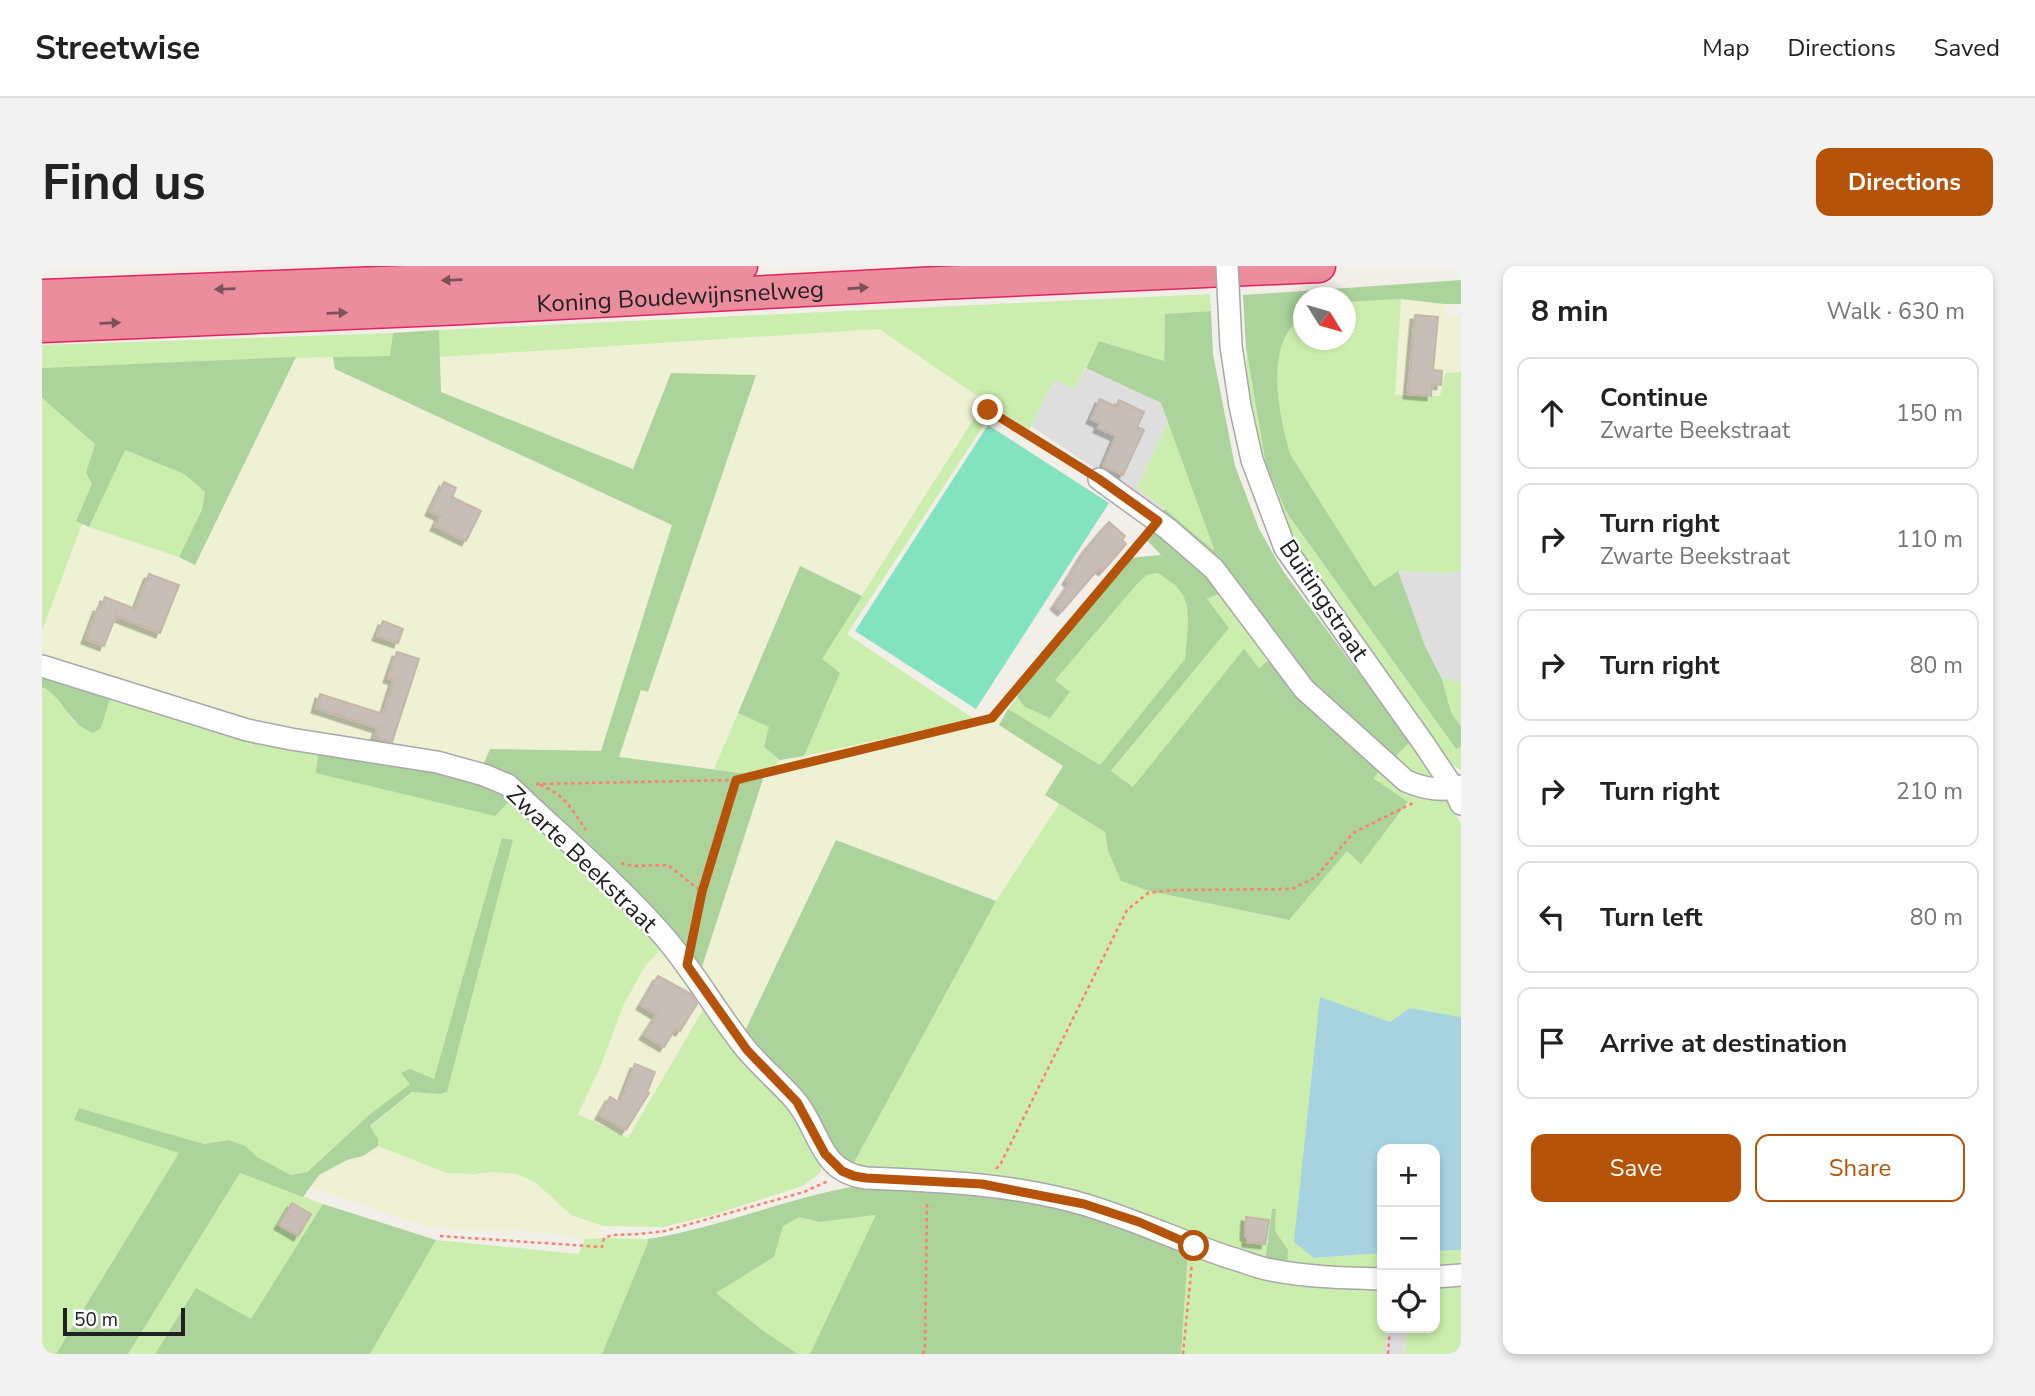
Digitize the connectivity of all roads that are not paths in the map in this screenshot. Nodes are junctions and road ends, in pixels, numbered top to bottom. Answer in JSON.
{"nodes":[{"id":1,"x":741,"y":266,"type":"edge"},
{"id":2,"x":1227,"y":266,"type":"edge"},
{"id":3,"x":1319,"y":266,"type":"edge"},
{"id":4,"x":42,"y":296,"type":"edge"},
{"id":5,"x":42,"y":326,"type":"edge"},
{"id":6,"x":1099,"y":479,"type":"road end"},
{"id":7,"x":42,"y":666,"type":"edge"},
{"id":8,"x":1454,"y":792,"type":"edge"},
{"id":9,"x":1461,"y":1275,"type":"edge"},
{"id":10,"x":1440,"y":1277,"type":"edge"},
{"id":11,"x":1377,"y":1279,"type":"edge"}],
"edges":[{"from":1,"to":4,"type":"highway","name":"Koning Boudewijnsnelweg","one_way":true},
{"from":2,"to":8,"type":"street","name":"Buitingstraat","bridge":true},
{"from":5,"to":3,"type":"highway","name":"Koning Boudewijnsnelweg","one_way":true},
{"from":6,"to":8,"type":"street"},
{"from":7,"to":11,"type":"street","name":"Zwarte Beekstraat"},
{"from":9,"to":10,"type":"street"}]}
